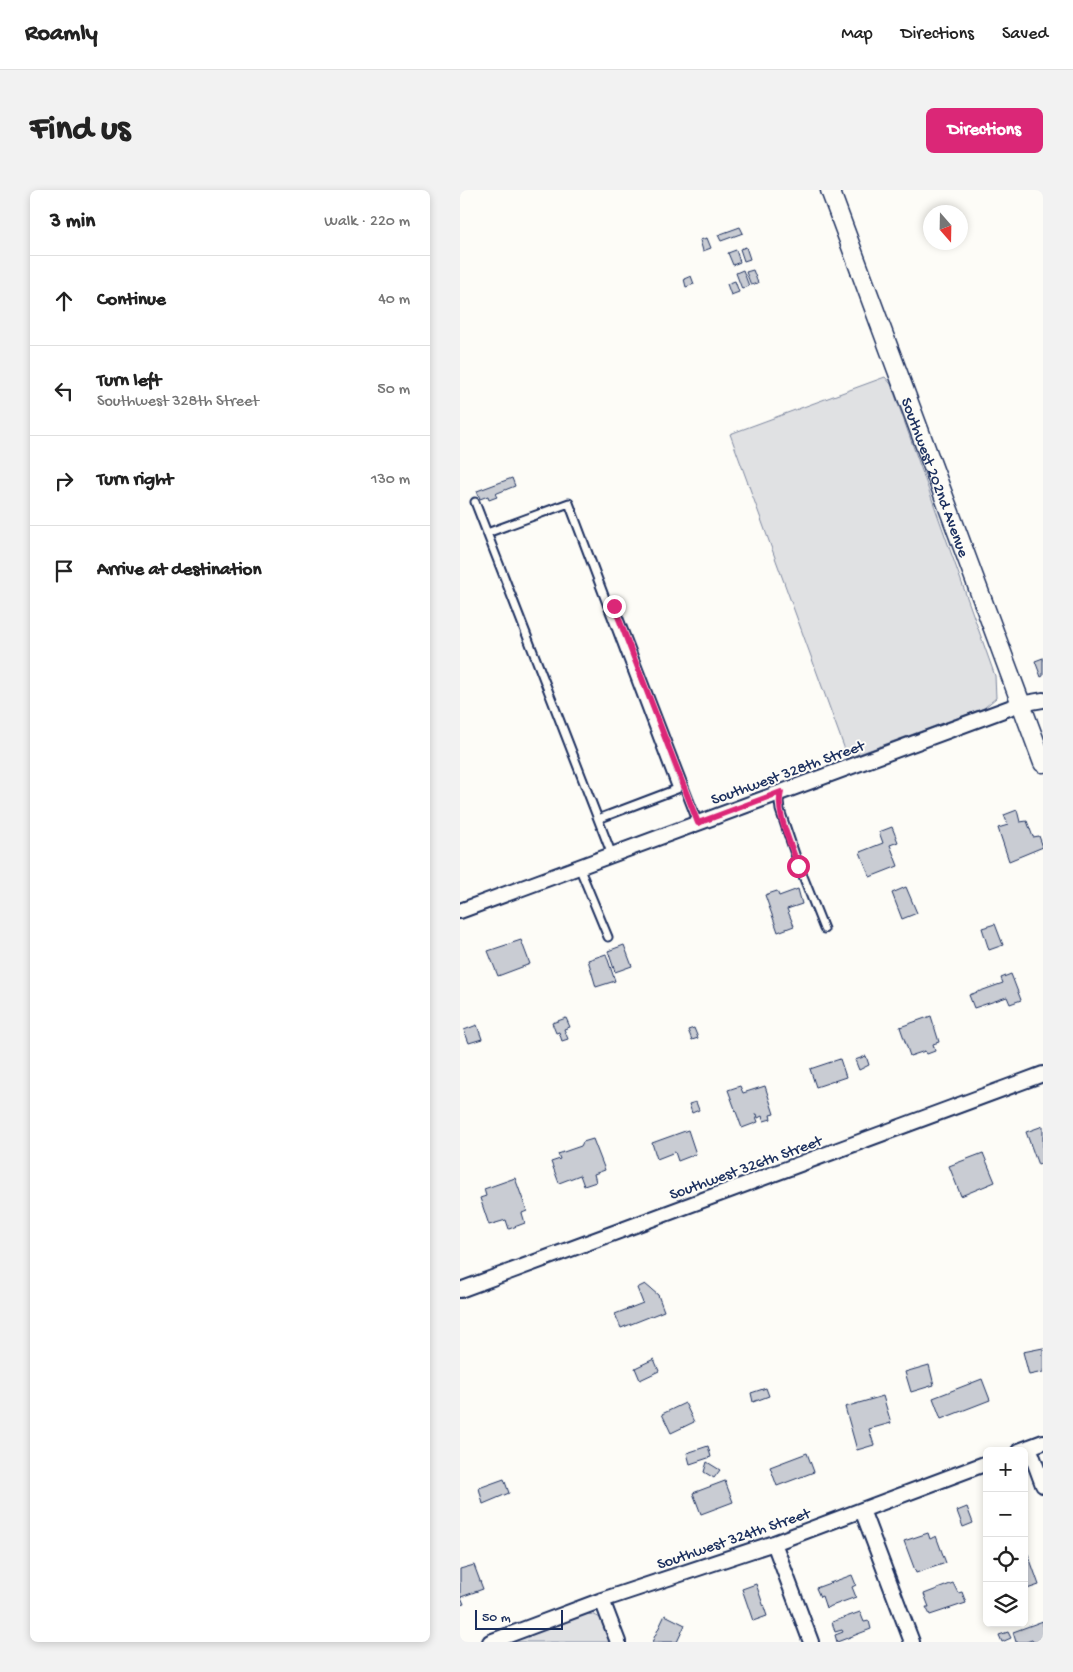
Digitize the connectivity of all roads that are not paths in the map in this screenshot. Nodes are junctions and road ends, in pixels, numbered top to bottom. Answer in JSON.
{"nodes":[{"id":1,"x":830,"y":190,"type":"edge"},
{"id":2,"x":475,"y":502,"type":"dead end"},
{"id":3,"x":487,"y":533,"type":"junction"},
{"id":4,"x":614,"y":606,"type":"dead end"},
{"id":5,"x":1043,"y":700,"type":"edge"},
{"id":6,"x":1020,"y":704,"type":"junction"},
{"id":7,"x":1043,"y":764,"type":"edge"},
{"id":8,"x":781,"y":792,"type":"junction"},
{"id":9,"x":598,"y":819,"type":"junction"},
{"id":10,"x":698,"y":823,"type":"junction"},
{"id":11,"x":612,"y":855,"type":"junction"},
{"id":12,"x":579,"y":867,"type":"junction"},
{"id":13,"x":460,"y":911,"type":"edge"},
{"id":14,"x":824,"y":929,"type":"dead end"},
{"id":15,"x":608,"y":937,"type":"dead end"},
{"id":16,"x":1043,"y":1074,"type":"edge"},
{"id":17,"x":460,"y":1290,"type":"edge"},
{"id":18,"x":1043,"y":1442,"type":"edge"},
{"id":19,"x":1028,"y":1448,"type":"edge"},
{"id":20,"x":1028,"y":1457,"type":"edge"},
{"id":21,"x":983,"y":1465,"type":"edge"},
{"id":22,"x":1043,"y":1485,"type":"edge"},
{"id":23,"x":862,"y":1510,"type":"junction"},
{"id":24,"x":774,"y":1543,"type":"junction"},
{"id":25,"x":602,"y":1600,"type":"junction"},
{"id":26,"x":490,"y":1642,"type":"edge"},
{"id":27,"x":618,"y":1642,"type":"edge"},
{"id":28,"x":811,"y":1642,"type":"edge"},
{"id":29,"x":912,"y":1642,"type":"edge"}],
"edges":[{"from":1,"to":6,"type":"street","name":"Southwest 202nd Avenue"},
{"from":2,"to":3,"type":"lane"},
{"from":3,"to":9,"type":"lane"},
{"from":3,"to":9,"type":"lane"},
{"from":4,"to":10,"type":"lane"},
{"from":5,"to":6,"type":"street","name":"Southwest 328th Street"},
{"from":6,"to":7,"type":"street","name":"Southwest 202nd Avenue"},
{"from":6,"to":8,"type":"street","name":"Southwest 328th Street"},
{"from":8,"to":10,"type":"street","name":"Southwest 328th Street"},
{"from":8,"to":14,"type":"lane"},
{"from":9,"to":11,"type":"lane"},
{"from":10,"to":11,"type":"street","name":"Southwest 328th Street"},
{"from":11,"to":12,"type":"street","name":"Southwest 328th Street"},
{"from":12,"to":13,"type":"street","name":"Southwest 328th Street"},
{"from":12,"to":15,"type":"lane"},
{"from":16,"to":17,"type":"street","name":"Southwest 326th Street"},
{"from":18,"to":19,"type":"street"},
{"from":20,"to":22,"type":"street"},
{"from":21,"to":23,"type":"street","name":"Southwest 324th Street"},
{"from":23,"to":24,"type":"street","name":"Southwest 324th Street"},
{"from":23,"to":29,"type":"street"},
{"from":24,"to":25,"type":"street","name":"Southwest 324th Street"},
{"from":24,"to":28,"type":"street"},
{"from":25,"to":26,"type":"street","name":"Southwest 324th Street"},
{"from":25,"to":27,"type":"street"}]}
